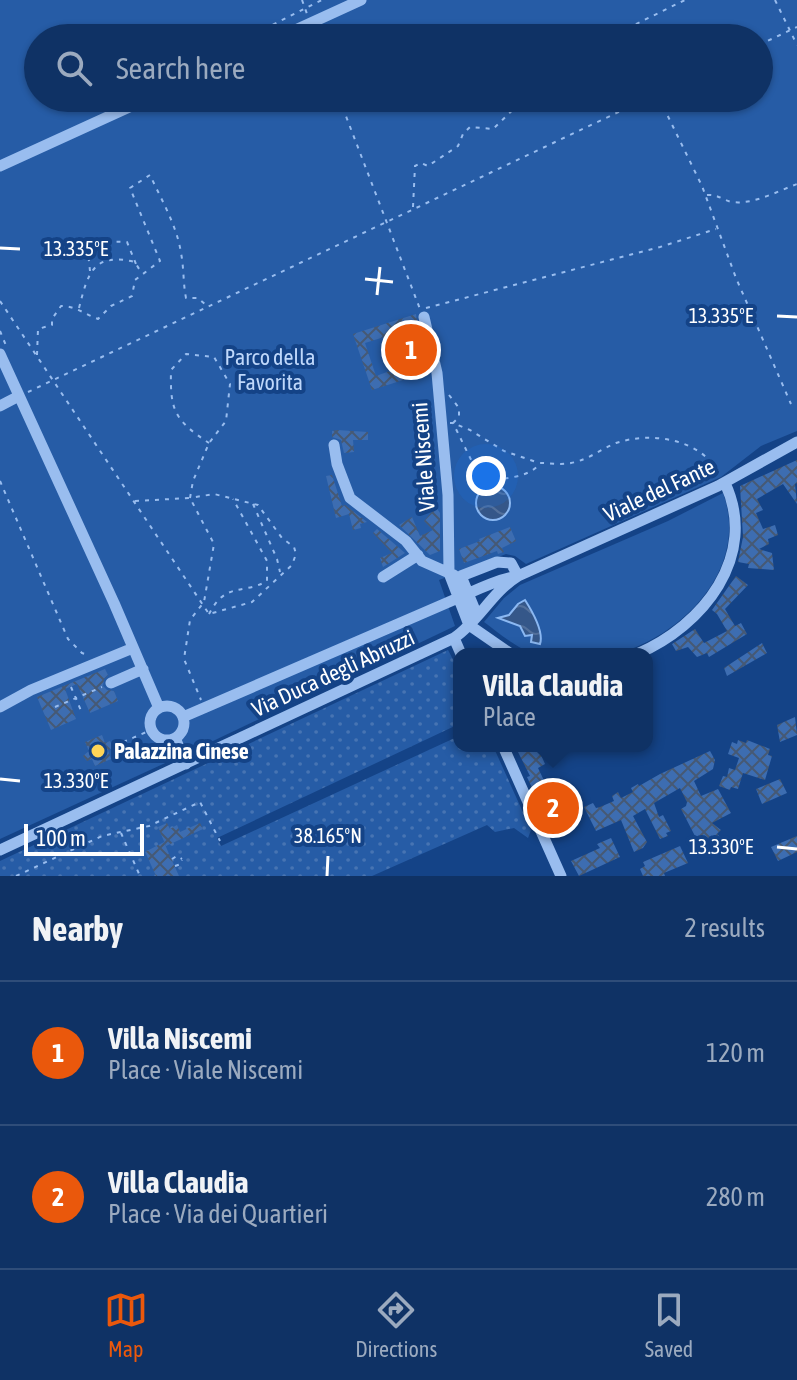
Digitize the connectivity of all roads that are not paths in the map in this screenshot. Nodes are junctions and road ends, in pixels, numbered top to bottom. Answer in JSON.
{"nodes":[{"id":1,"x":361,"y":0,"type":"edge"},
{"id":2,"x":308,"y":24,"type":"edge"},
{"id":3,"x":118,"y":112,"type":"edge"},
{"id":4,"x":0,"y":166,"type":"edge"},
{"id":5,"x":422,"y":314,"type":"road end"},
{"id":6,"x":0,"y":354,"type":"edge"},
{"id":7,"x":19,"y":396,"type":"junction"},
{"id":8,"x":0,"y":406,"type":"edge"},
{"id":9,"x":797,"y":442,"type":"edge"},
{"id":10,"x":334,"y":445,"type":"dead end"},
{"id":11,"x":723,"y":480,"type":"junction"},
{"id":12,"x":418,"y":555,"type":"junction"},
{"id":13,"x":535,"y":568,"type":"joint"},
{"id":14,"x":455,"y":575,"type":"junction"},
{"id":15,"x":518,"y":576,"type":"junction"},
{"id":16,"x":383,"y":577,"type":"dead end"},
{"id":17,"x":463,"y":596,"type":"junction"},
{"id":18,"x":473,"y":620,"type":"junction"},
{"id":19,"x":454,"y":638,"type":"junction"},
{"id":20,"x":133,"y":648,"type":"junction"},
{"id":21,"x":458,"y":648,"type":"edge"},
{"id":22,"x":504,"y":648,"type":"edge"},
{"id":23,"x":647,"y":648,"type":"edge"},
{"id":24,"x":143,"y":669,"type":"junction"},
{"id":25,"x":111,"y":683,"type":"road end"},
{"id":26,"x":0,"y":707,"type":"edge"},
{"id":27,"x":159,"y":708,"type":"junction"},
{"id":28,"x":183,"y":717,"type":"junction"},
{"id":29,"x":175,"y":738,"type":"junction"},
{"id":30,"x":506,"y":752,"type":"edge"},
{"id":31,"x":186,"y":764,"type":"junction"},
{"id":32,"x":0,"y":850,"type":"edge"},
{"id":33,"x":561,"y":876,"type":"edge"}],
"edges":[{"from":1,"to":2,"type":"street"},
{"from":3,"to":4,"type":"street"},
{"from":5,"to":14,"type":"street","name":"Viale Niscemi"},
{"from":6,"to":7,"type":"street"},
{"from":7,"to":8,"type":"street"},
{"from":7,"to":20,"type":"street"},
{"from":9,"to":11,"type":"street","name":"Viale del Fante"},
{"from":10,"to":12,"type":"street"},
{"from":11,"to":13,"type":"street","name":"Viale del Fante"},
{"from":11,"to":23,"type":"street"},
{"from":12,"to":14,"type":"street"},
{"from":12,"to":16,"type":"street"},
{"from":13,"to":15,"type":"street","name":"Via Duca degli Abruzzi"},
{"from":14,"to":15,"type":"street"},
{"from":14,"to":17,"type":"street","name":"Viale Niscemi"},
{"from":15,"to":17,"type":"street"},
{"from":15,"to":18,"type":"street","name":"Via Duca degli Abruzzi"},
{"from":17,"to":18,"type":"street","name":"Viale Niscemi"},
{"from":17,"to":28,"type":"street"},
{"from":18,"to":19,"type":"street","name":"Via Duca degli Abruzzi"},
{"from":18,"to":22,"type":"street"},
{"from":19,"to":21,"type":"street"},
{"from":19,"to":31,"type":"street","name":"Via Duca degli Abruzzi"},
{"from":20,"to":24,"type":"street"},
{"from":20,"to":26,"type":"street"},
{"from":24,"to":25,"type":"street"},
{"from":24,"to":27,"type":"street"},
{"from":27,"to":28,"type":"street"},
{"from":27,"to":29,"type":"street"},
{"from":28,"to":29,"type":"street"},
{"from":29,"to":31,"type":"street"},
{"from":30,"to":33,"type":"street"},
{"from":31,"to":32,"type":"street","name":"Via Duca degli Abruzzi"}]}
